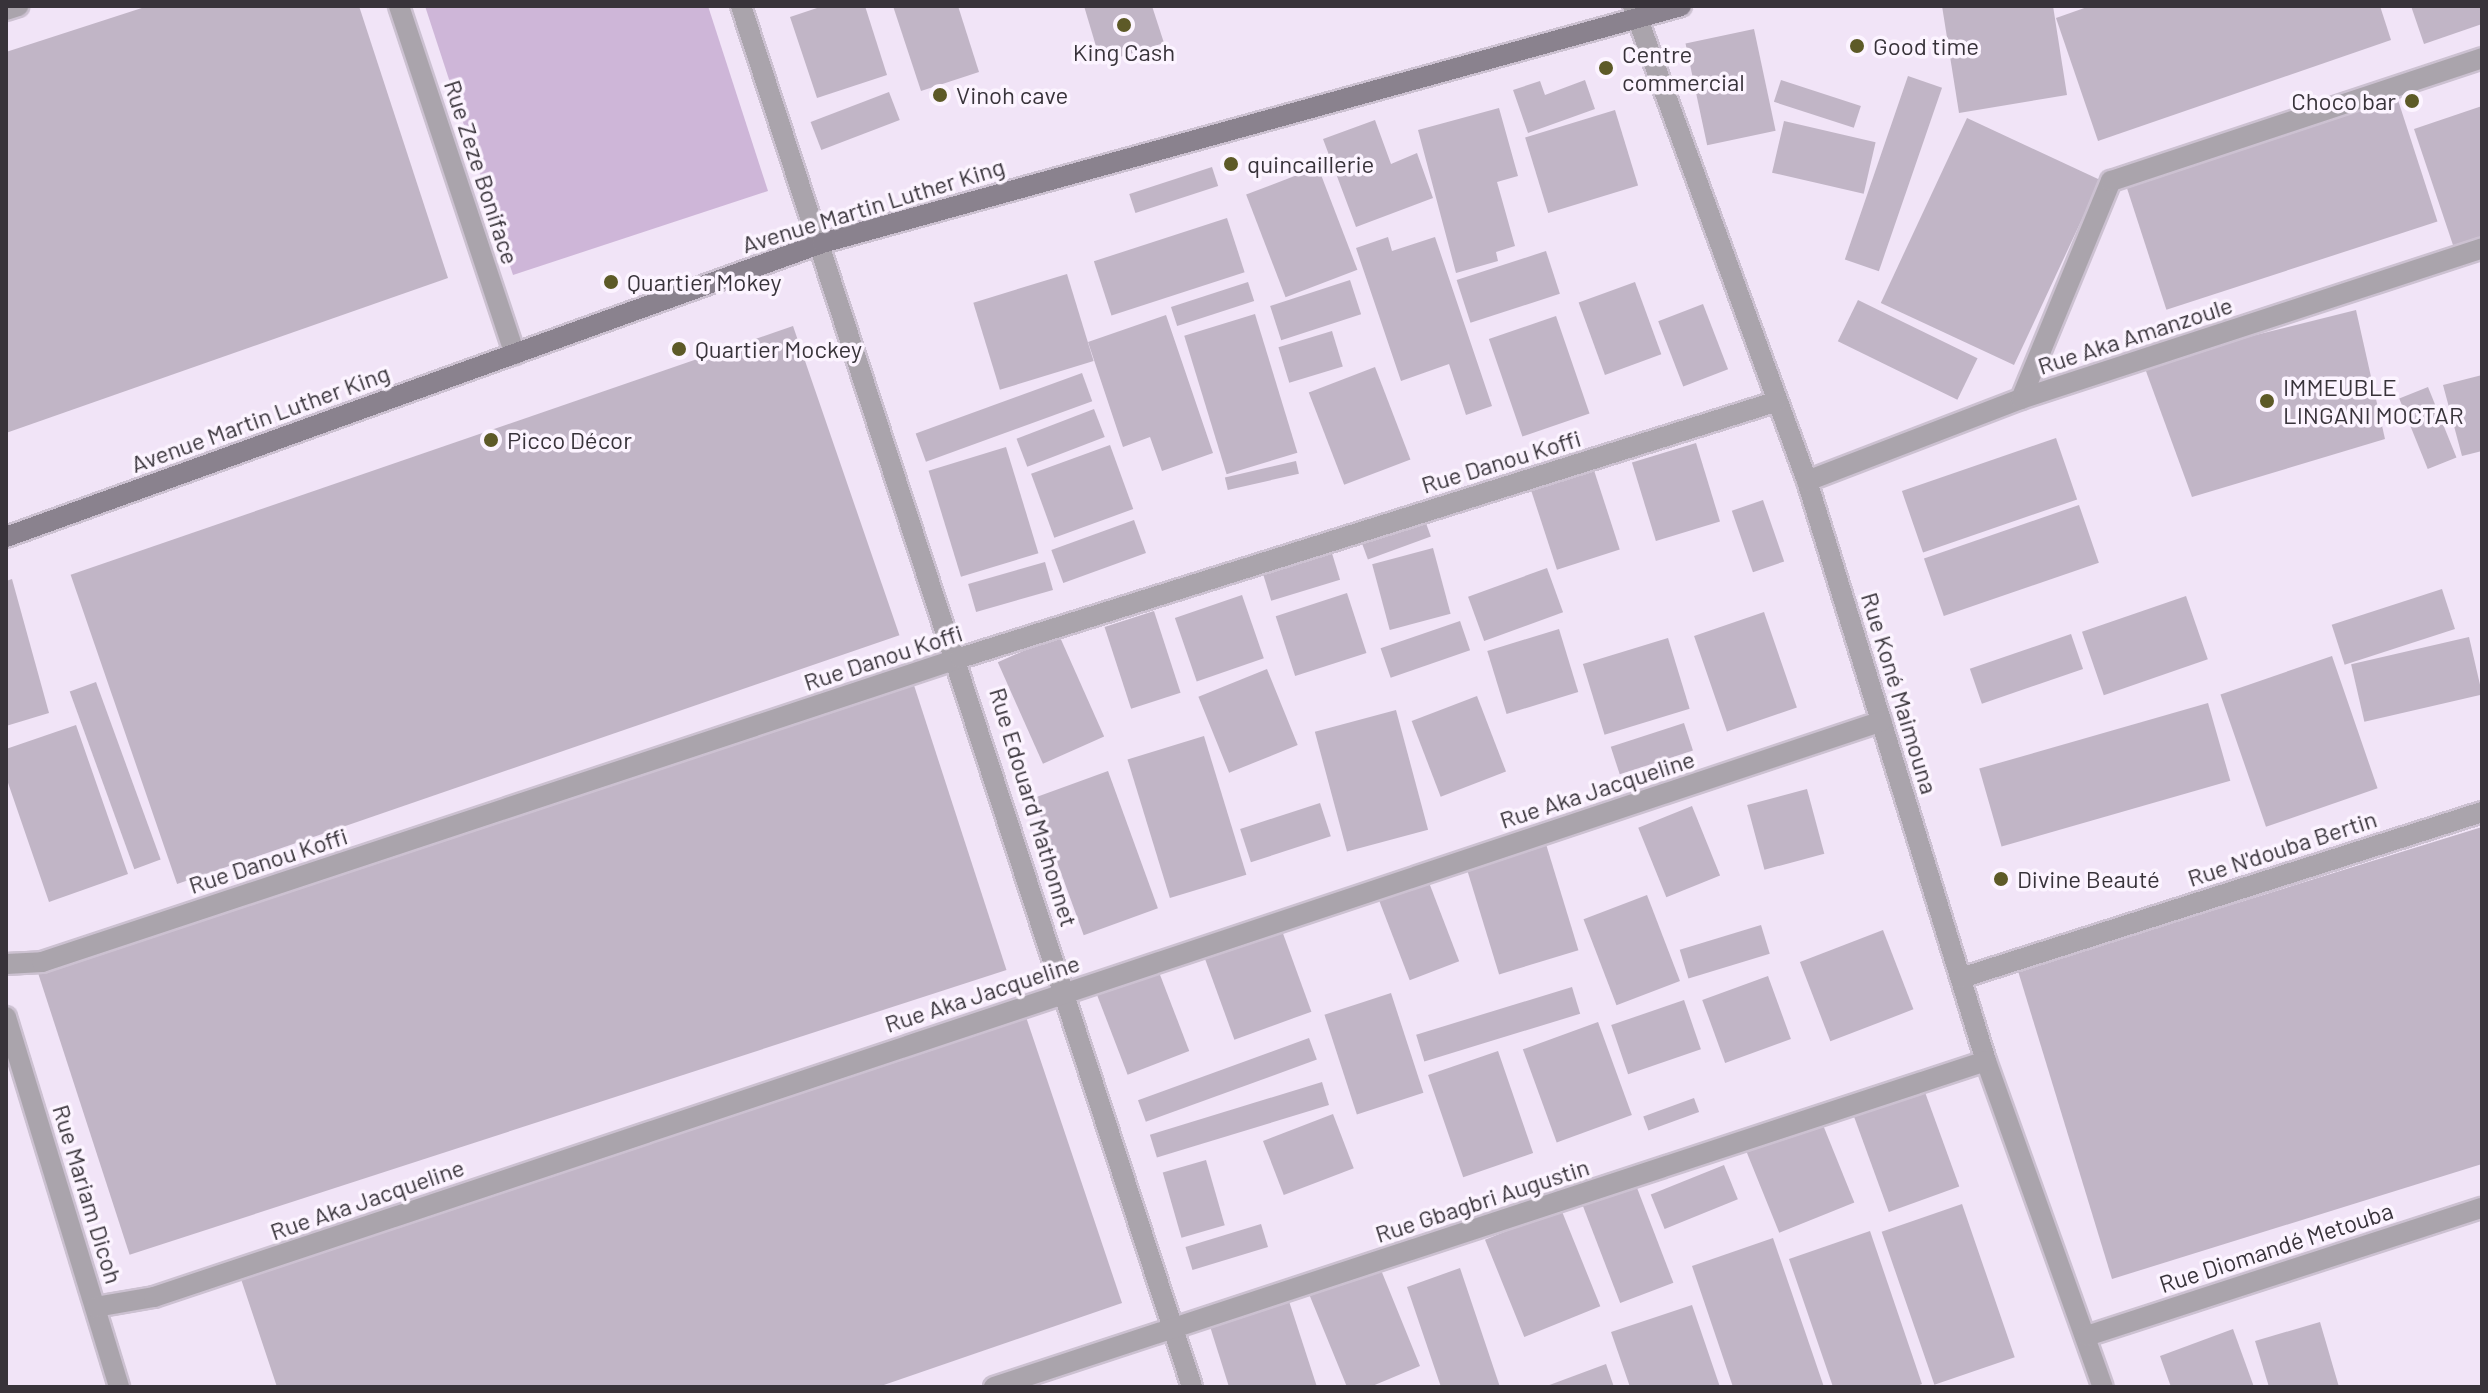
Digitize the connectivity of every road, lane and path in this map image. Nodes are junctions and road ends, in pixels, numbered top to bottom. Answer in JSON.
{"nodes":[{"id":1,"x":18,"y":6,"type":"edge"},
{"id":2,"x":399,"y":6,"type":"edge"},
{"id":3,"x":741,"y":6,"type":"edge"},
{"id":4,"x":1681,"y":6,"type":"edge"},
{"id":5,"x":6,"y":10,"type":"edge"},
{"id":6,"x":1635,"y":12,"type":"edge"},
{"id":7,"x":2482,"y":58,"type":"edge"},
{"id":8,"x":822,"y":243,"type":"junction"},
{"id":9,"x":2482,"y":248,"type":"edge"},
{"id":10,"x":515,"y":354,"type":"junction"},
{"id":11,"x":2021,"y":399,"type":"junction"},
{"id":12,"x":1778,"y":401,"type":"junction"},
{"id":13,"x":1807,"y":481,"type":"junction"},
{"id":14,"x":6,"y":537,"type":"edge"},
{"id":15,"x":960,"y":658,"type":"junction"},
{"id":16,"x":1882,"y":721,"type":"junction"},
{"id":17,"x":2482,"y":812,"type":"edge"},
{"id":18,"x":6,"y":964,"type":"edge"},
{"id":19,"x":1961,"y":978,"type":"junction"},
{"id":20,"x":1065,"y":993,"type":"junction"},
{"id":21,"x":6,"y":1017,"type":"edge"},
{"id":22,"x":1986,"y":1061,"type":"junction"},
{"id":23,"x":2482,"y":1208,"type":"edge"},
{"id":24,"x":96,"y":1307,"type":"junction"},
{"id":25,"x":1173,"y":1329,"type":"junction"},
{"id":26,"x":2087,"y":1336,"type":"junction"},
{"id":27,"x":119,"y":1387,"type":"edge"},
{"id":28,"x":994,"y":1387,"type":"edge"},
{"id":29,"x":1192,"y":1387,"type":"edge"},
{"id":30,"x":2103,"y":1387,"type":"edge"}],
"edges":[{"from":1,"to":5,"type":"street"},
{"from":2,"to":10,"type":"street","name":"Rue Zeze Boniface"},
{"from":3,"to":8,"type":"street","name":"Rue Edouard Mathonnet"},
{"from":4,"to":6,"type":"street","name":"Avenue Martin Luther King"},
{"from":6,"to":8,"type":"street","name":"Avenue Martin Luther King"},
{"from":6,"to":12,"type":"street","name":"Rue Koné Maimouna"},
{"from":7,"to":11,"type":"street"},
{"from":8,"to":10,"type":"street","name":"Avenue Martin Luther King"},
{"from":8,"to":15,"type":"street","name":"Rue Edouard Mathonnet"},
{"from":9,"to":11,"type":"street","name":"Rue Aka Amanzoule"},
{"from":10,"to":14,"type":"street","name":"Avenue Martin Luther King"},
{"from":11,"to":13,"type":"street","name":"Rue Aka Amanzoule"},
{"from":12,"to":13,"type":"street","name":"Rue Koné Maimouna"},
{"from":12,"to":15,"type":"street","name":"Rue Danou Koffi"},
{"from":13,"to":16,"type":"street","name":"Rue Koné Maimouna"},
{"from":15,"to":18,"type":"street","name":"Rue Danou Koffi"},
{"from":15,"to":20,"type":"street","name":"Rue Edouard Mathonnet"},
{"from":16,"to":19,"type":"street","name":"Rue Koné Maimouna"},
{"from":16,"to":20,"type":"street","name":"Rue Aka Jacqueline"},
{"from":17,"to":19,"type":"street","name":"Rue N'douba Bertin"},
{"from":19,"to":22,"type":"street","name":"Rue Koné Maimouna"},
{"from":20,"to":24,"type":"street","name":"Rue Aka Jacqueline"},
{"from":20,"to":25,"type":"street","name":"Rue Edouard Mathonnet"},
{"from":21,"to":24,"type":"street","name":"Rue Mariam Dicoh"},
{"from":22,"to":25,"type":"street","name":"Rue Gbagbri Augustin"},
{"from":22,"to":26,"type":"street","name":"Rue Koné Maimouna"},
{"from":23,"to":26,"type":"street","name":"Rue Diomandé Metouba"},
{"from":24,"to":27,"type":"street","name":"Rue Mariam Dicoh"},
{"from":25,"to":28,"type":"street","name":"Rue Gbagbri Augustin"},
{"from":25,"to":29,"type":"street","name":"Rue Edouard Mathonnet"},
{"from":26,"to":30,"type":"street","name":"Rue Koné Maimouna"}]}
